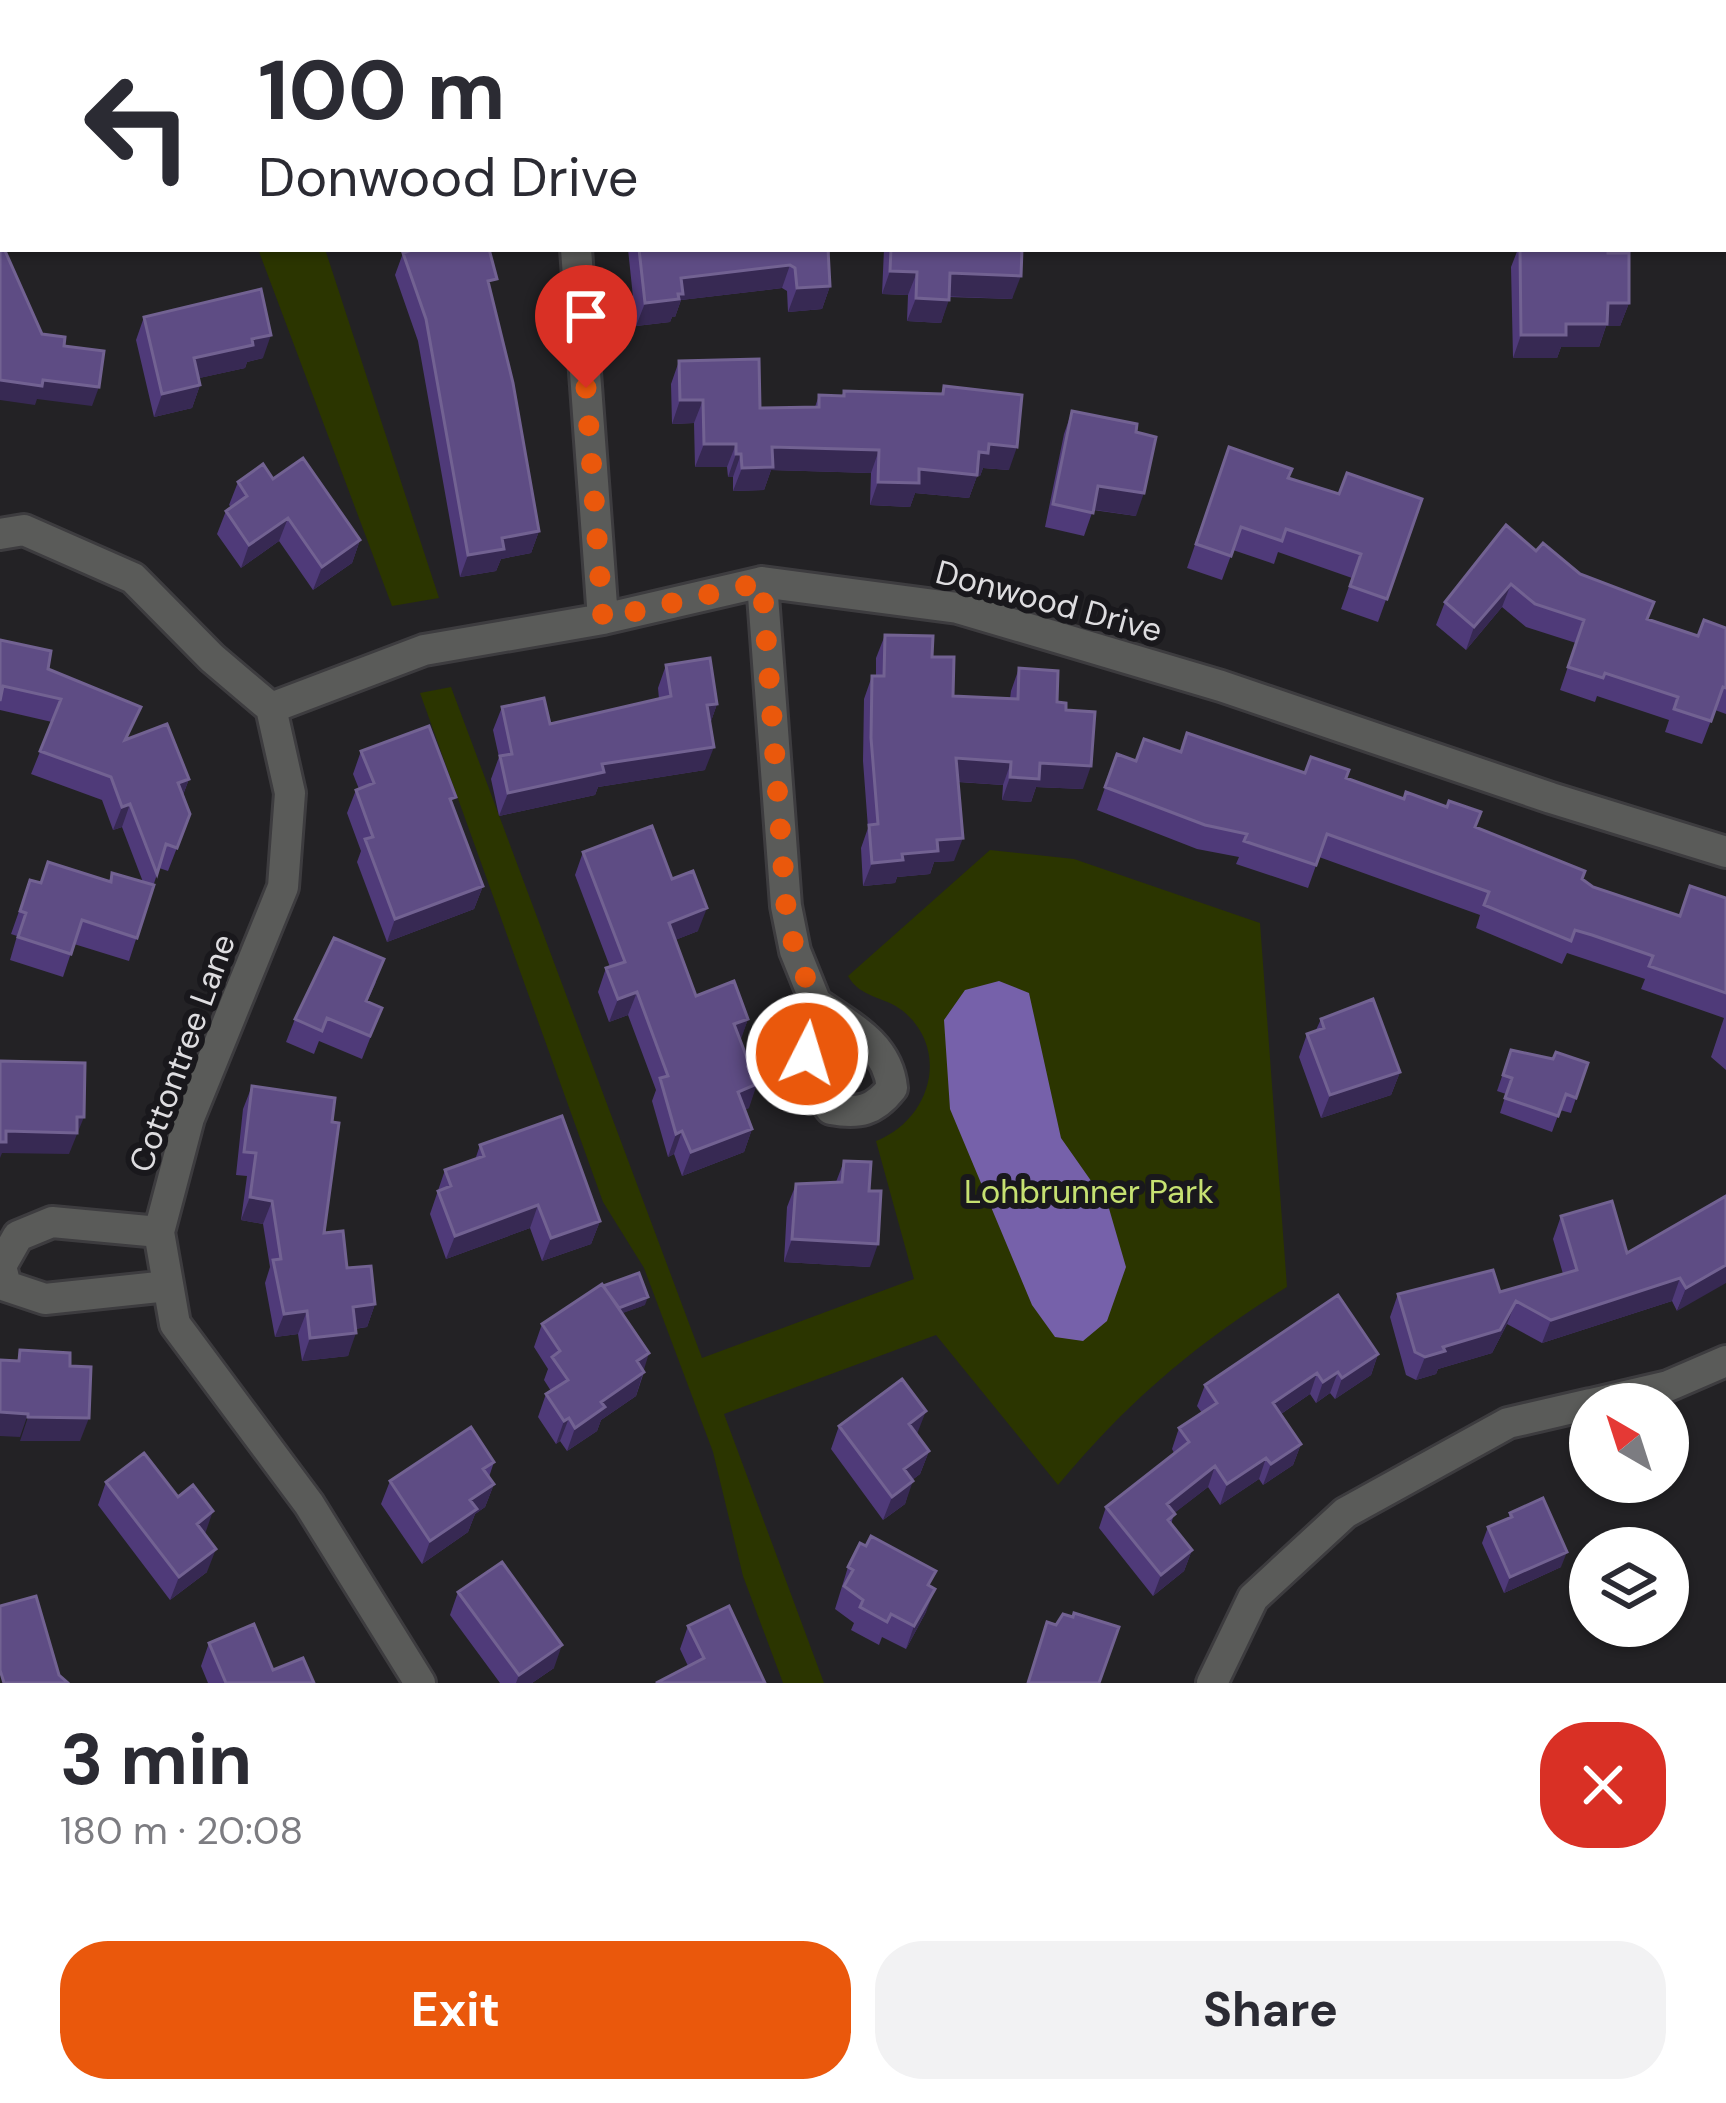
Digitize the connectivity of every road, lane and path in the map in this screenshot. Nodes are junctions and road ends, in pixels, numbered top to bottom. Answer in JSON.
{"nodes":[{"id":1,"x":576,"y":252,"type":"edge"},
{"id":2,"x":0,"y":534,"type":"edge"},
{"id":3,"x":762,"y":582,"type":"junction"},
{"id":4,"x":603,"y":619,"type":"junction"},
{"id":5,"x":271,"y":707,"type":"junction"},
{"id":6,"x":1726,"y":852,"type":"edge"},
{"id":7,"x":816,"y":1004,"type":"dead end"},
{"id":8,"x":158,"y":1232,"type":"junction"},
{"id":9,"x":168,"y":1286,"type":"junction"},
{"id":10,"x":1726,"y":1361,"type":"edge"},
{"id":11,"x":1677,"y":1383,"type":"edge"},
{"id":12,"x":1569,"y":1409,"type":"edge"},
{"id":13,"x":420,"y":1683,"type":"edge"},
{"id":14,"x":1212,"y":1683,"type":"edge"}],
"edges":[{"from":1,"to":4,"type":"street"},
{"from":2,"to":5,"type":"street"},
{"from":3,"to":4,"type":"street","name":"Donwood Drive"},
{"from":3,"to":6,"type":"street","name":"Donwood Drive"},
{"from":3,"to":7,"type":"street"},
{"from":4,"to":5,"type":"street","name":"Donwood Drive"},
{"from":5,"to":8,"type":"street","name":"Cottontree Lane"},
{"from":8,"to":9,"type":"street","name":"Cottontree Lane"},
{"from":8,"to":9,"type":"street"},
{"from":9,"to":13,"type":"street","name":"Cottontree Lane"},
{"from":10,"to":11,"type":"street"},
{"from":12,"to":14,"type":"street"}]}
